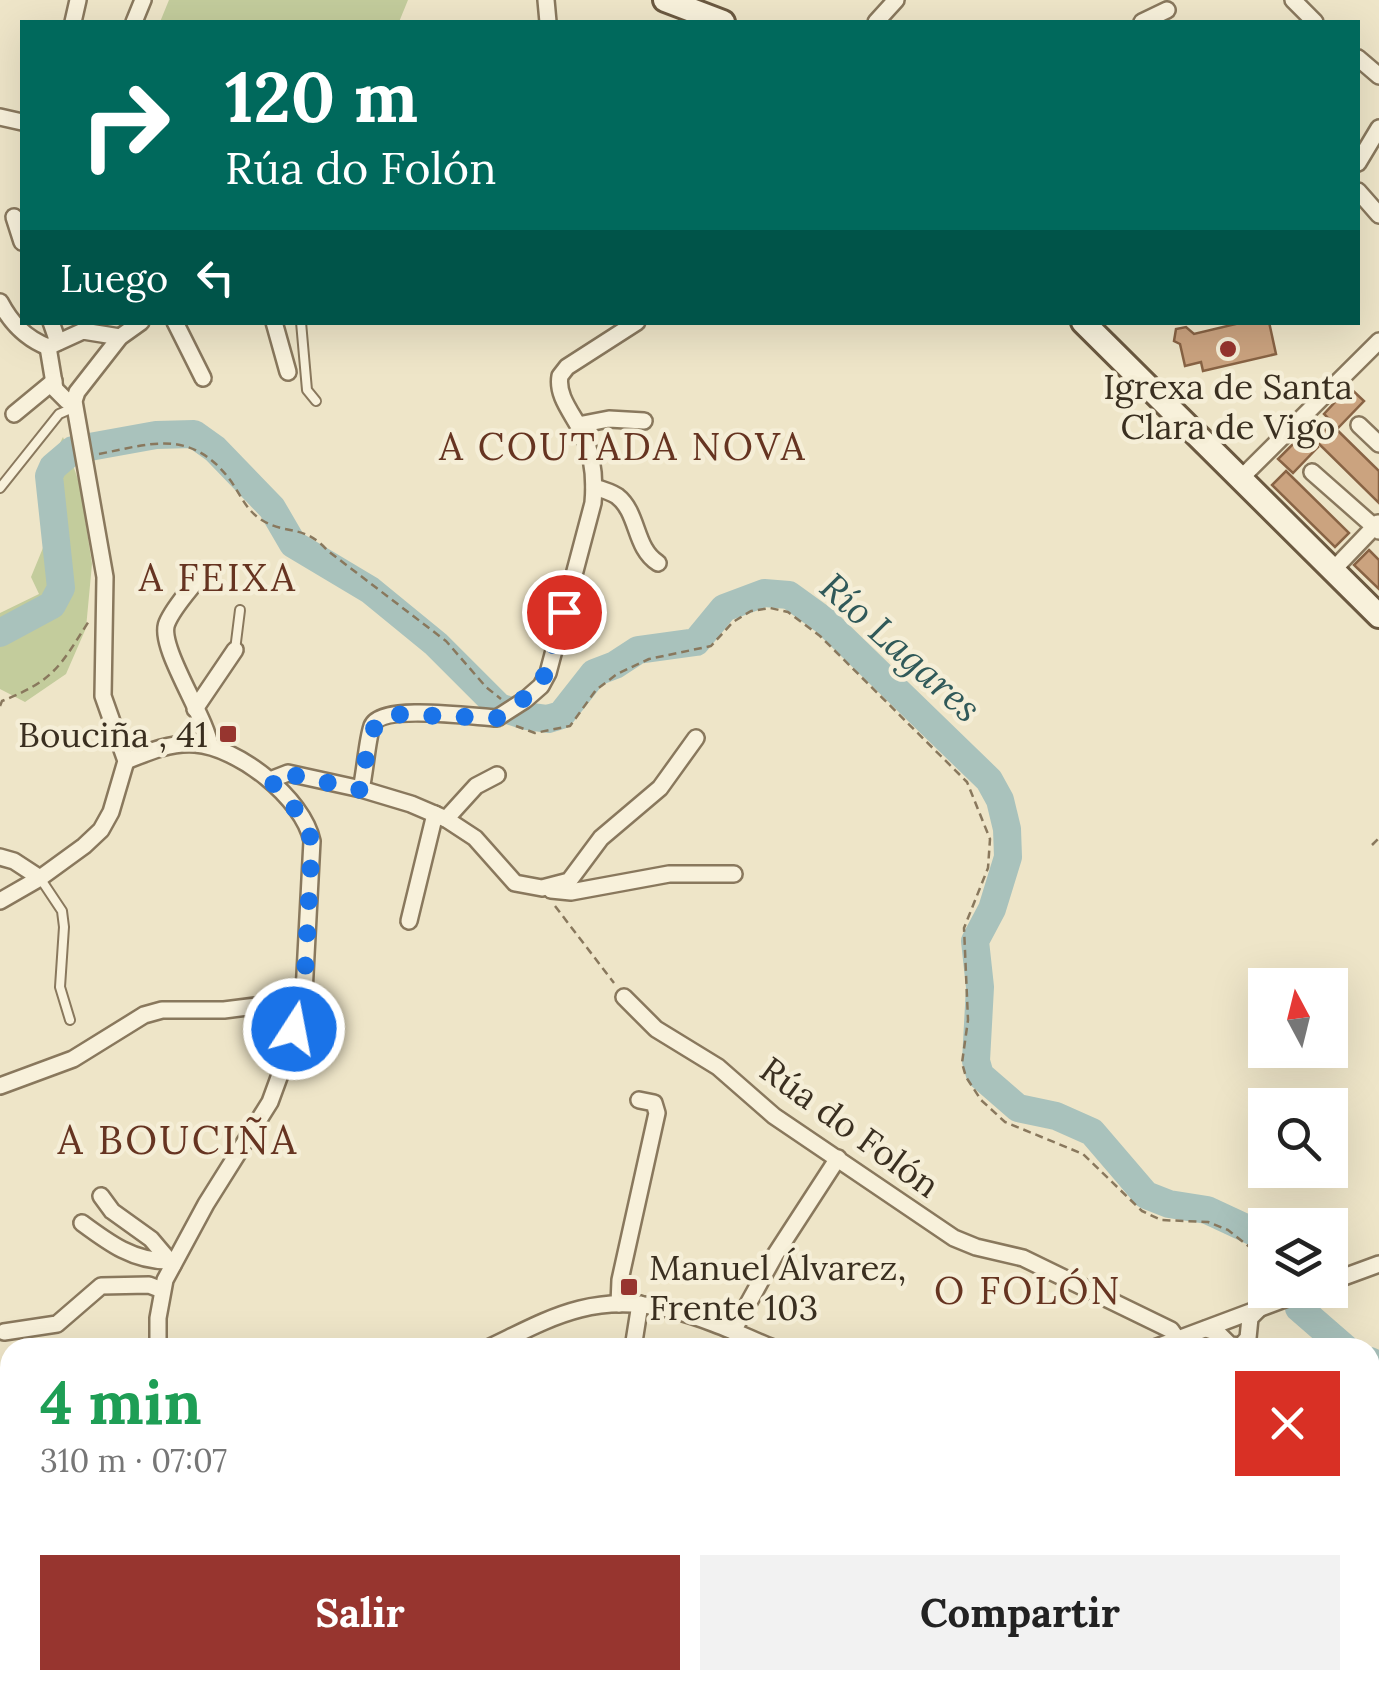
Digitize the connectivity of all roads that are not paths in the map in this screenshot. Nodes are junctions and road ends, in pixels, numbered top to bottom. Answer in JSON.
{"nodes":[{"id":1,"x":665,"y":0,"type":"edge"},
{"id":2,"x":896,"y":0,"type":"edge"},
{"id":3,"x":1293,"y":0,"type":"edge"},
{"id":4,"x":717,"y":20,"type":"edge"},
{"id":5,"x":878,"y":20,"type":"edge"},
{"id":6,"x":1313,"y":20,"type":"edge"},
{"id":7,"x":1360,"y":60,"type":"edge"},
{"id":8,"x":1379,"y":76,"type":"edge"},
{"id":9,"x":1379,"y":128,"type":"edge"},
{"id":10,"x":1360,"y":160,"type":"edge"},
{"id":11,"x":1360,"y":192,"type":"edge"},
{"id":12,"x":1379,"y":215,"type":"edge"},
{"id":13,"x":14,"y":217,"type":"dead end"},
{"id":14,"x":20,"y":236,"type":"edge"},
{"id":15,"x":0,"y":302,"type":"edge"},
{"id":16,"x":51,"y":325,"type":"edge"},
{"id":17,"x":138,"y":325,"type":"edge"},
{"id":18,"x":176,"y":325,"type":"edge"},
{"id":19,"x":275,"y":325,"type":"edge"},
{"id":20,"x":301,"y":325,"type":"edge"},
{"id":21,"x":633,"y":325,"type":"edge"},
{"id":22,"x":1086,"y":325,"type":"edge"},
{"id":23,"x":120,"y":337,"type":"junction"},
{"id":24,"x":1379,"y":342,"type":"edge"},
{"id":25,"x":53,"y":344,"type":"junction"},
{"id":26,"x":1366,"y":357,"type":"junction"},
{"id":27,"x":1379,"y":370,"type":"edge"},
{"id":28,"x":288,"y":372,"type":"dead end"},
{"id":29,"x":203,"y":378,"type":"dead end"},
{"id":30,"x":54,"y":381,"type":"junction"},
{"id":31,"x":316,"y":401,"type":"dead end"},
{"id":32,"x":74,"y":404,"type":"junction"},
{"id":33,"x":14,"y":414,"type":"dead end"},
{"id":34,"x":644,"y":421,"type":"dead end"},
{"id":35,"x":578,"y":425,"type":"junction"},
{"id":36,"x":1360,"y":425,"type":"dead end"},
{"id":37,"x":1379,"y":444,"type":"edge"},
{"id":38,"x":1312,"y":472,"type":"dead end"},
{"id":39,"x":1239,"y":480,"type":"junction"},
{"id":40,"x":594,"y":487,"type":"junction"},
{"id":41,"x":0,"y":488,"type":"edge"},
{"id":42,"x":1378,"y":527,"type":"edge"},
{"id":43,"x":658,"y":564,"type":"dead end"},
{"id":44,"x":1332,"y":570,"type":"junction"},
{"id":45,"x":198,"y":578,"type":"dead end"},
{"id":46,"x":240,"y":610,"type":"dead end"},
{"id":47,"x":1379,"y":616,"type":"edge"},
{"id":48,"x":235,"y":650,"type":"joint"},
{"id":49,"x":195,"y":709,"type":"junction"},
{"id":50,"x":696,"y":738,"type":"dead end"},
{"id":51,"x":210,"y":746,"type":"junction"},
{"id":52,"x":126,"y":761,"type":"junction"},
{"id":53,"x":497,"y":775,"type":"dead end"},
{"id":54,"x":270,"y":780,"type":"junction"},
{"id":55,"x":361,"y":790,"type":"junction"},
{"id":56,"x":440,"y":817,"type":"junction"},
{"id":57,"x":0,"y":857,"type":"edge"},
{"id":58,"x":734,"y":874,"type":"dead end"},
{"id":59,"x":40,"y":878,"type":"junction"},
{"id":60,"x":542,"y":888,"type":"junction"},
{"id":61,"x":0,"y":901,"type":"edge"},
{"id":62,"x":410,"y":921,"type":"dead end"},
{"id":63,"x":624,"y":997,"type":"road end"},
{"id":64,"x":300,"y":1009,"type":"junction"},
{"id":65,"x":70,"y":1020,"type":"dead end"},
{"id":66,"x":0,"y":1086,"type":"edge"},
{"id":67,"x":639,"y":1100,"type":"dead end"},
{"id":68,"x":838,"y":1158,"type":"junction"},
{"id":69,"x":102,"y":1196,"type":"dead end"},
{"id":70,"x":82,"y":1222,"type":"dead end"},
{"id":71,"x":170,"y":1263,"type":"junction"},
{"id":72,"x":1379,"y":1264,"type":"edge"},
{"id":73,"x":1348,"y":1275,"type":"edge"},
{"id":74,"x":162,"y":1290,"type":"junction"},
{"id":75,"x":619,"y":1304,"type":"junction"},
{"id":76,"x":640,"y":1304,"type":"junction"},
{"id":77,"x":1261,"y":1308,"type":"edge"},
{"id":78,"x":1258,"y":1309,"type":"junction"},
{"id":79,"x":1230,"y":1320,"type":"junction"},
{"id":80,"x":1248,"y":1328,"type":"junction"},
{"id":81,"x":1206,"y":1329,"type":"junction"},
{"id":82,"x":734,"y":1331,"type":"junction"},
{"id":83,"x":4,"y":1332,"type":"dead end"},
{"id":84,"x":159,"y":1338,"type":"edge"},
{"id":85,"x":511,"y":1338,"type":"edge"},
{"id":86,"x":634,"y":1338,"type":"edge"},
{"id":87,"x":750,"y":1338,"type":"edge"},
{"id":88,"x":1177,"y":1338,"type":"edge"},
{"id":89,"x":1183,"y":1338,"type":"edge"},
{"id":90,"x":1224,"y":1338,"type":"joint"},
{"id":91,"x":1248,"y":1338,"type":"edge"}],
"edges":[{"from":1,"to":4,"type":"main road"},
{"from":2,"to":5,"type":"street"},
{"from":3,"to":6,"type":"street"},
{"from":7,"to":8,"type":"street"},
{"from":9,"to":10,"type":"street"},
{"from":11,"to":12,"type":"street"},
{"from":13,"to":14,"type":"street"},
{"from":15,"to":25,"type":"street"},
{"from":16,"to":25,"type":"street"},
{"from":17,"to":23,"type":"street"},
{"from":18,"to":29,"type":"street"},
{"from":19,"to":28,"type":"street"},
{"from":20,"to":31,"type":"lane"},
{"from":21,"to":35,"type":"street"},
{"from":22,"to":39,"type":"main road"},
{"from":23,"to":25,"type":"street"},
{"from":23,"to":32,"type":"street"},
{"from":24,"to":26,"type":"street"},
{"from":25,"to":30,"type":"street"},
{"from":26,"to":27,"type":"street"},
{"from":26,"to":39,"type":"street"},
{"from":30,"to":32,"type":"street"},
{"from":30,"to":33,"type":"street"},
{"from":32,"to":41,"type":"lane"},
{"from":32,"to":52,"type":"street"},
{"from":34,"to":35,"type":"street"},
{"from":35,"to":40,"type":"street"},
{"from":36,"to":37,"type":"street"},
{"from":38,"to":42,"type":"street"},
{"from":39,"to":44,"type":"main road"},
{"from":40,"to":43,"type":"street"},
{"from":40,"to":55,"type":"street","bridge":true},
{"from":42,"to":44,"type":"street"},
{"from":44,"to":47,"type":"main road"},
{"from":45,"to":49,"type":"street"},
{"from":46,"to":48,"type":"lane"},
{"from":48,"to":49,"type":"street"},
{"from":49,"to":51,"type":"street"},
{"from":50,"to":60,"type":"street"},
{"from":51,"to":52,"type":"street"},
{"from":51,"to":54,"type":"street"},
{"from":52,"to":59,"type":"street"},
{"from":53,"to":56,"type":"street"},
{"from":54,"to":55,"type":"street"},
{"from":54,"to":64,"type":"street"},
{"from":55,"to":56,"type":"street"},
{"from":56,"to":60,"type":"street"},
{"from":56,"to":62,"type":"street"},
{"from":57,"to":59,"type":"street"},
{"from":58,"to":60,"type":"street"},
{"from":59,"to":61,"type":"street"},
{"from":59,"to":65,"type":"lane"},
{"from":63,"to":68,"type":"street","name":"Rúa do Folón"},
{"from":64,"to":66,"type":"street"},
{"from":64,"to":71,"type":"street"},
{"from":67,"to":75,"type":"street"},
{"from":68,"to":82,"type":"street"},
{"from":68,"to":88,"type":"street","name":"Rúa do Folón"},
{"from":69,"to":71,"type":"street"},
{"from":70,"to":71,"type":"street"},
{"from":71,"to":74,"type":"street"},
{"from":72,"to":73,"type":"street"},
{"from":74,"to":83,"type":"street"},
{"from":74,"to":84,"type":"street"},
{"from":75,"to":76,"type":"street"},
{"from":75,"to":85,"type":"street"},
{"from":76,"to":82,"type":"street"},
{"from":76,"to":86,"type":"street"},
{"from":77,"to":78,"type":"street"},
{"from":78,"to":79,"type":"street"},
{"from":78,"to":80,"type":"street"},
{"from":79,"to":80,"type":"street"},
{"from":79,"to":81,"type":"street"},
{"from":79,"to":90,"type":"street"},
{"from":80,"to":91,"type":"street"},
{"from":81,"to":89,"type":"street"},
{"from":81,"to":90,"type":"street"},
{"from":82,"to":87,"type":"street"}]}
